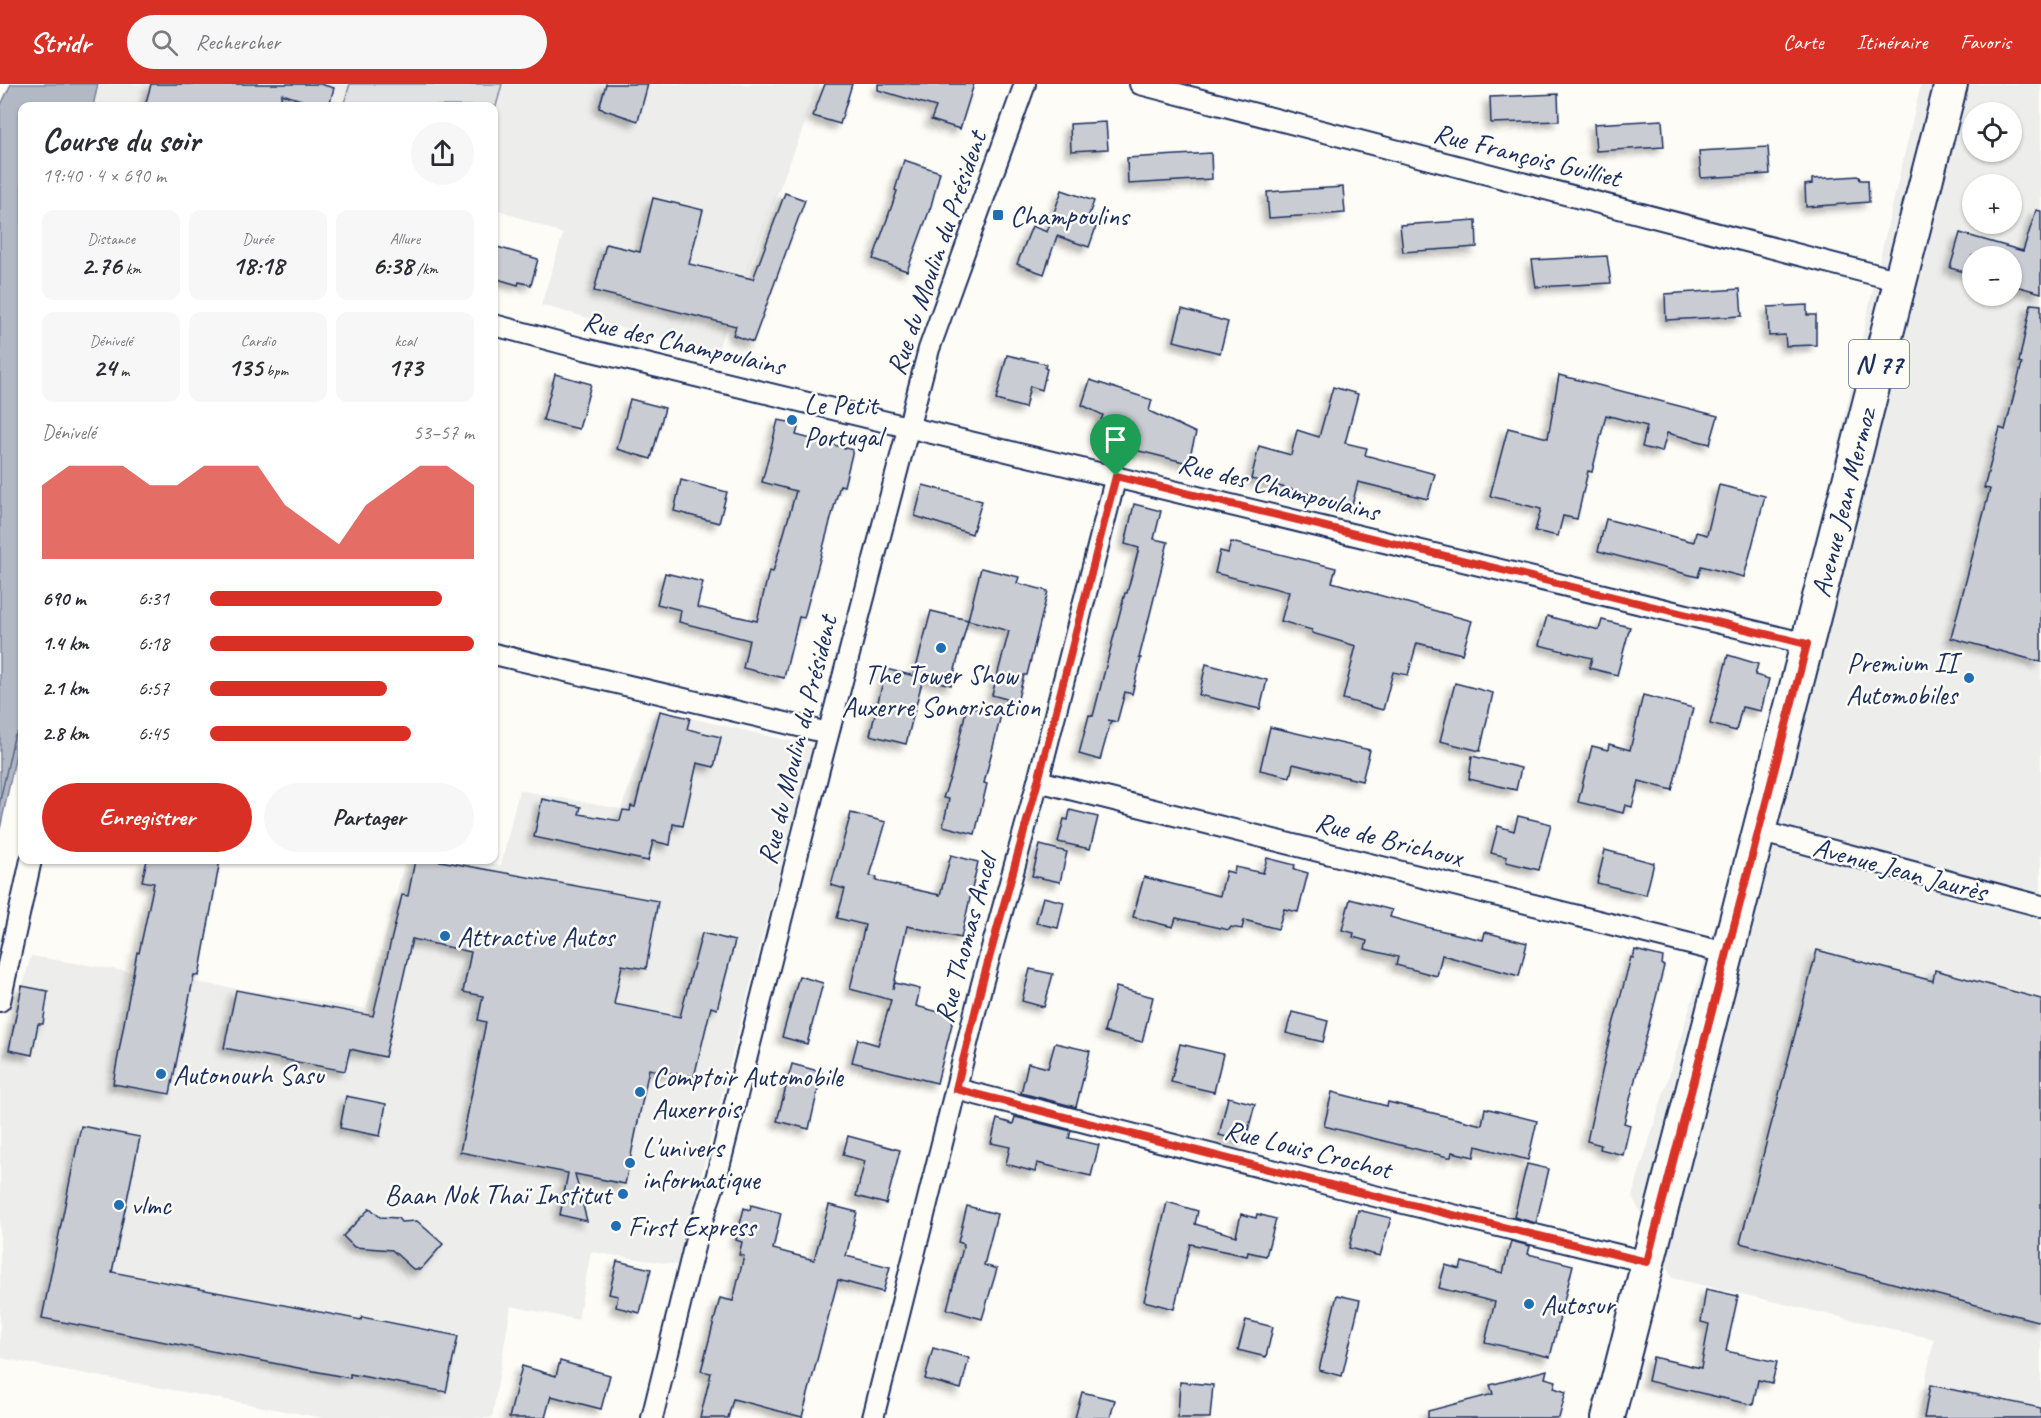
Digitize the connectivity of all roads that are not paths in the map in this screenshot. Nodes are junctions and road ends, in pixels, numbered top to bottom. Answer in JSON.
{"nodes":[{"id":1,"x":1025,"y":84,"type":"edge"},
{"id":2,"x":1140,"y":84,"type":"edge"},
{"id":3,"x":1951,"y":84,"type":"edge"},
{"id":4,"x":1900,"y":281,"type":"junction"},
{"id":5,"x":498,"y":326,"type":"edge"},
{"id":6,"x":908,"y":426,"type":"junction"},
{"id":7,"x":1116,"y":476,"type":"junction"},
{"id":8,"x":1807,"y":644,"type":"junction"},
{"id":9,"x":498,"y":655,"type":"edge"},
{"id":10,"x":828,"y":733,"type":"junction"},
{"id":11,"x":1038,"y":781,"type":"junction"},
{"id":12,"x":1758,"y":831,"type":"junction"},
{"id":13,"x":30,"y":864,"type":"edge"},
{"id":14,"x":2041,"y":906,"type":"edge"},
{"id":15,"x":1726,"y":952,"type":"junction"},
{"id":16,"x":0,"y":1001,"type":"edge"},
{"id":17,"x":956,"y":1089,"type":"junction"},
{"id":18,"x":1647,"y":1262,"type":"junction"},
{"id":19,"x":652,"y":1418,"type":"edge"},
{"id":20,"x":873,"y":1418,"type":"edge"},
{"id":21,"x":1608,"y":1418,"type":"edge"}],
"edges":[{"from":1,"to":6,"type":"street","name":"Rue du Moulin du Président"},
{"from":2,"to":4,"type":"street","name":"Rue François Guilliet"},
{"from":3,"to":4,"type":"main road","name":"Avenue Jean Mermoz","number":"N 77"},
{"from":4,"to":8,"type":"main road","name":"Avenue Jean Mermoz","number":"N 77"},
{"from":5,"to":6,"type":"street","name":"Rue des Champoulains"},
{"from":6,"to":7,"type":"street","name":"Rue des Champoulains"},
{"from":6,"to":10,"type":"street","name":"Rue du Moulin du Président"},
{"from":7,"to":8,"type":"street","name":"Rue des Champoulains"},
{"from":7,"to":11,"type":"street","name":"Rue Thomas Ancel"},
{"from":8,"to":12,"type":"main road","number":"N 77"},
{"from":9,"to":10,"type":"street"},
{"from":10,"to":19,"type":"street","name":"Rue du Moulin du Président"},
{"from":11,"to":15,"type":"street","name":"Rue de Brichoux"},
{"from":11,"to":17,"type":"street","name":"Rue Thomas Ancel"},
{"from":12,"to":14,"type":"street","name":"Avenue Jean Jaurès"},
{"from":12,"to":15,"type":"main road","number":"N 77"},
{"from":13,"to":16,"type":"street"},
{"from":15,"to":18,"type":"main road","number":"N 77"},
{"from":17,"to":18,"type":"street","name":"Rue Louis Crochot"},
{"from":17,"to":20,"type":"street","name":"Rue Thomas Ancel"},
{"from":18,"to":21,"type":"main road","number":"N 77"}]}
